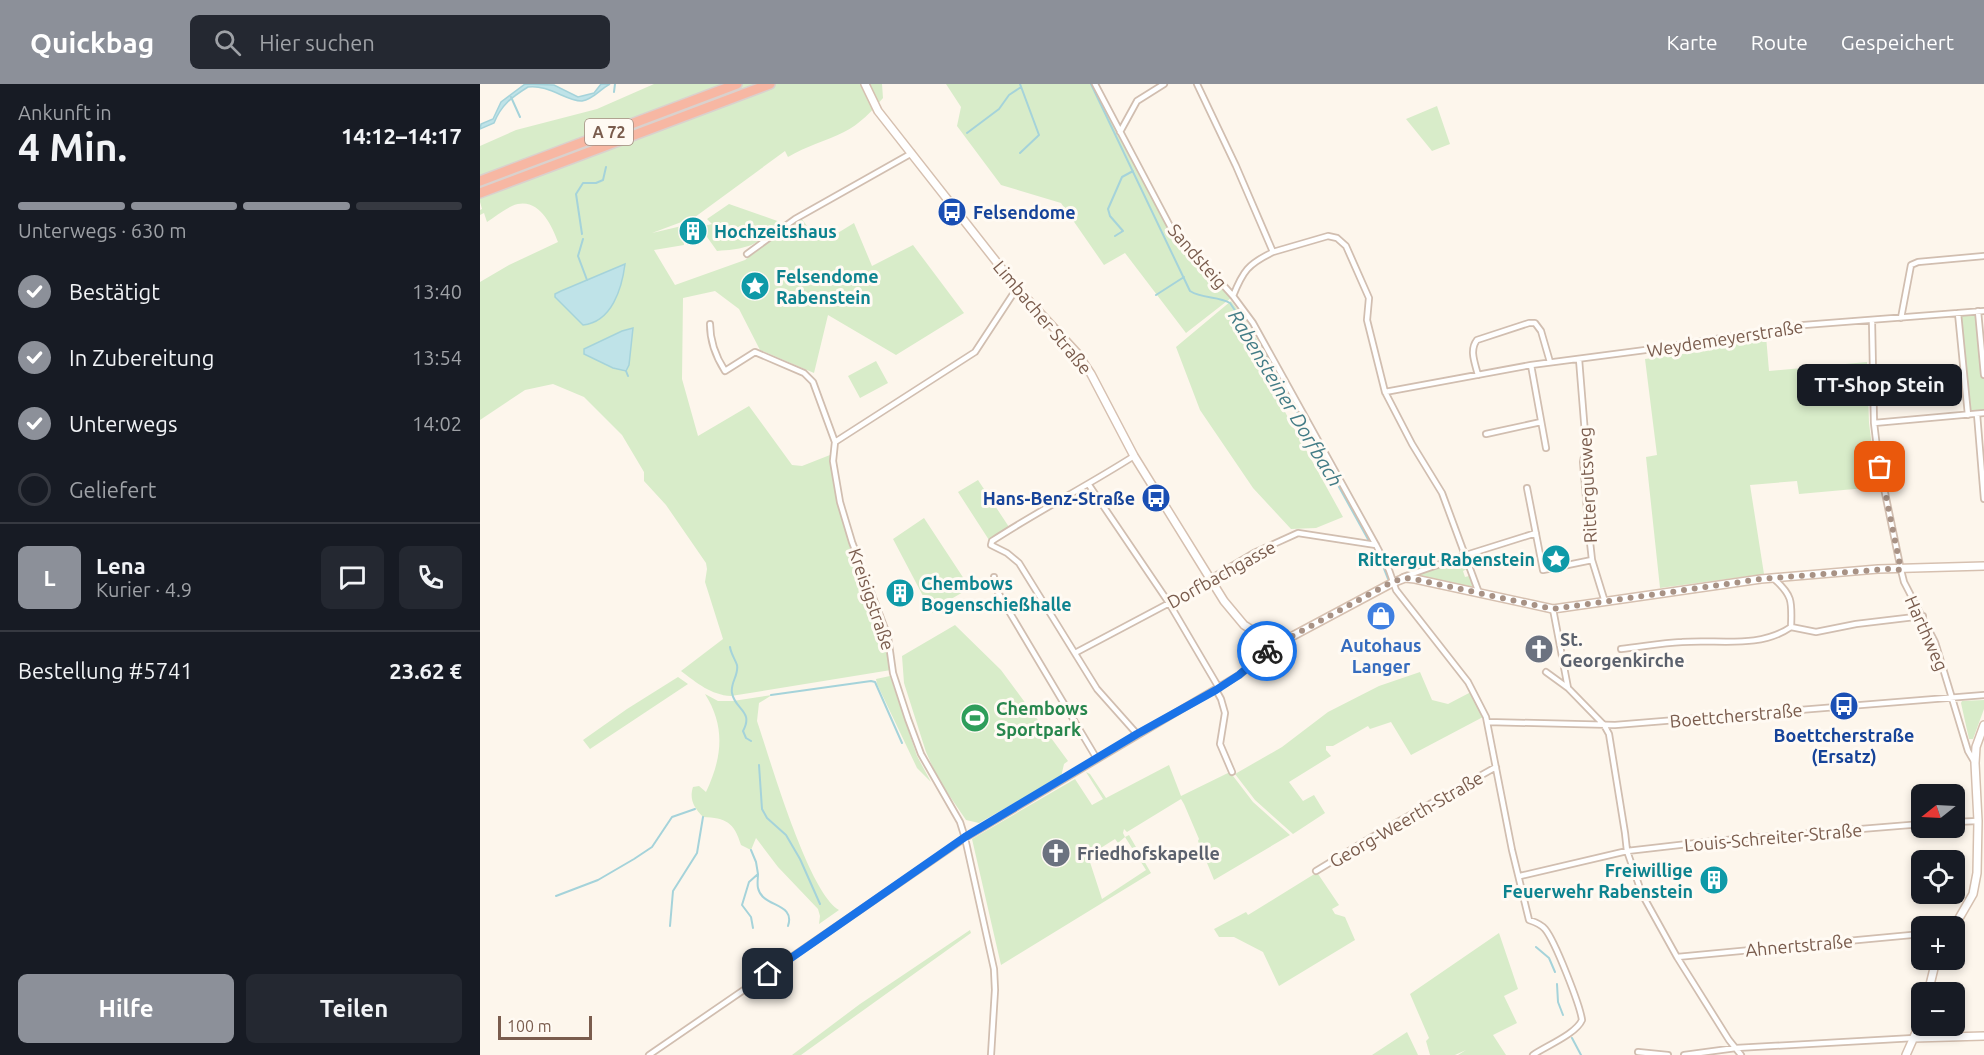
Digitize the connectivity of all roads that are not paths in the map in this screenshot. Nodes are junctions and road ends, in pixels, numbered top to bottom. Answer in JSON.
{"nodes":[{"id":1,"x":737,"y":84,"type":"edge"},
{"id":2,"x":770,"y":84,"type":"edge"},
{"id":3,"x":865,"y":84,"type":"edge"},
{"id":4,"x":1095,"y":84,"type":"edge"},
{"id":5,"x":1164,"y":84,"type":"edge"},
{"id":6,"x":1197,"y":84,"type":"edge"},
{"id":7,"x":1120,"y":132,"type":"junction"},
{"id":8,"x":912,"y":153,"type":"junction"},
{"id":9,"x":480,"y":181,"type":"edge"},
{"id":10,"x":480,"y":193,"type":"edge"},
{"id":11,"x":1273,"y":252,"type":"junction"},
{"id":12,"x":747,"y":254,"type":"dead end"},
{"id":13,"x":1984,"y":256,"type":"edge"},
{"id":14,"x":1017,"y":288,"type":"junction"},
{"id":15,"x":1233,"y":296,"type":"junction"},
{"id":16,"x":1981,"y":311,"type":"edge"},
{"id":17,"x":1958,"y":314,"type":"junction"},
{"id":18,"x":1902,"y":318,"type":"junction"},
{"id":19,"x":1872,"y":321,"type":"junction"},
{"id":20,"x":710,"y":324,"type":"dead end"},
{"id":21,"x":1579,"y":359,"type":"junction"},
{"id":22,"x":1550,"y":362,"type":"junction"},
{"id":23,"x":1531,"y":365,"type":"junction"},
{"id":24,"x":1478,"y":375,"type":"junction"},
{"id":25,"x":1984,"y":375,"type":"edge"},
{"id":26,"x":1385,"y":392,"type":"junction"},
{"id":27,"x":1984,"y":413,"type":"edge"},
{"id":28,"x":1977,"y":414,"type":"junction"},
{"id":29,"x":1968,"y":415,"type":"junction"},
{"id":30,"x":1541,"y":422,"type":"junction"},
{"id":31,"x":1874,"y":423,"type":"junction"},
{"id":32,"x":1486,"y":434,"type":"dead end"},
{"id":33,"x":835,"y":442,"type":"junction"},
{"id":34,"x":1546,"y":448,"type":"dead end"},
{"id":35,"x":1134,"y":456,"type":"junction"},
{"id":36,"x":1089,"y":485,"type":"junction"},
{"id":37,"x":1527,"y":488,"type":"dead end"},
{"id":38,"x":1984,"y":499,"type":"edge"},
{"id":39,"x":1536,"y":533,"type":"junction"},
{"id":40,"x":1376,"y":545,"type":"junction"},
{"id":41,"x":1466,"y":555,"type":"junction"},
{"id":42,"x":1592,"y":560,"type":"junction"},
{"id":43,"x":1984,"y":566,"type":"edge"},
{"id":44,"x":1901,"y":570,"type":"junction"},
{"id":45,"x":994,"y":577,"type":"dead end"},
{"id":46,"x":1773,"y":578,"type":"junction"},
{"id":47,"x":1210,"y":580,"type":"junction"},
{"id":48,"x":1392,"y":582,"type":"junction"},
{"id":49,"x":1480,"y":594,"type":"junction"},
{"id":50,"x":1605,"y":602,"type":"junction"},
{"id":51,"x":1169,"y":603,"type":"junction"},
{"id":52,"x":1553,"y":609,"type":"junction"},
{"id":53,"x":1923,"y":616,"type":"junction"},
{"id":54,"x":1791,"y":627,"type":"junction"},
{"id":55,"x":1271,"y":642,"type":"junction"},
{"id":56,"x":1621,"y":649,"type":"dead end"},
{"id":57,"x":1075,"y":653,"type":"junction"},
{"id":58,"x":1546,"y":672,"type":"dead end"},
{"id":59,"x":1568,"y":688,"type":"junction"},
{"id":60,"x":1217,"y":689,"type":"junction"},
{"id":61,"x":1984,"y":695,"type":"edge"},
{"id":62,"x":1953,"y":696,"type":"junction"},
{"id":63,"x":1487,"y":722,"type":"junction"},
{"id":64,"x":1604,"y":725,"type":"junction"},
{"id":65,"x":1984,"y":725,"type":"edge"},
{"id":66,"x":1137,"y":734,"type":"junction"},
{"id":67,"x":1097,"y":759,"type":"junction"},
{"id":68,"x":1975,"y":763,"type":"junction"},
{"id":69,"x":1496,"y":767,"type":"junction"},
{"id":70,"x":1232,"y":772,"type":"dead end"},
{"id":71,"x":1978,"y":821,"type":"junction"},
{"id":72,"x":1965,"y":822,"type":"edge"},
{"id":73,"x":1911,"y":825,"type":"edge"},
{"id":74,"x":965,"y":837,"type":"junction"},
{"id":75,"x":1627,"y":851,"type":"junction"},
{"id":76,"x":1316,"y":871,"type":"dead end"},
{"id":77,"x":1520,"y":876,"type":"junction"},
{"id":78,"x":1960,"y":916,"type":"edge"},
{"id":79,"x":1911,"y":935,"type":"edge"},
{"id":80,"x":1677,"y":957,"type":"junction"},
{"id":81,"x":1984,"y":1036,"type":"edge"},
{"id":82,"x":1914,"y":1038,"type":"junction"},
{"id":83,"x":1736,"y":1048,"type":"junction"},
{"id":84,"x":1638,"y":1052,"type":"dead end"},
{"id":85,"x":649,"y":1055,"type":"edge"},
{"id":86,"x":991,"y":1055,"type":"edge"},
{"id":87,"x":1533,"y":1055,"type":"edge"},
{"id":88,"x":1668,"y":1055,"type":"edge"},
{"id":89,"x":1684,"y":1055,"type":"edge"},
{"id":90,"x":1741,"y":1055,"type":"edge"},
{"id":91,"x":1906,"y":1055,"type":"edge"}],
"edges":[{"from":1,"to":9,"type":"highway","number":"A 72"},
{"from":2,"to":10,"type":"highway","number":"A 72"},
{"from":3,"to":8,"type":"street","name":"Limbacher Straße"},
{"from":4,"to":7,"type":"street","name":"Sandsteig"},
{"from":5,"to":7,"type":"street"},
{"from":6,"to":11,"type":"street"},
{"from":7,"to":15,"type":"street","name":"Sandsteig"},
{"from":8,"to":12,"type":"street"},
{"from":8,"to":14,"type":"street","name":"Limbacher Straße"},
{"from":11,"to":15,"type":"street"},
{"from":11,"to":26,"type":"street"},
{"from":13,"to":18,"type":"street"},
{"from":14,"to":33,"type":"street"},
{"from":14,"to":35,"type":"street","name":"Limbacher Straße"},
{"from":15,"to":40,"type":"street","name":"Sandsteig"},
{"from":16,"to":17,"type":"street","name":"Weydemeyerstraße"},
{"from":16,"to":25,"type":"street"},
{"from":17,"to":18,"type":"street","name":"Weydemeyerstraße"},
{"from":17,"to":29,"type":"street"},
{"from":18,"to":19,"type":"street","name":"Weydemeyerstraße"},
{"from":19,"to":21,"type":"street","name":"Weydemeyerstraße"},
{"from":19,"to":31,"type":"street","name":"Harthweg"},
{"from":20,"to":33,"type":"street"},
{"from":21,"to":22,"type":"street","name":"Weydemeyerstraße"},
{"from":21,"to":42,"type":"street","name":"Rittergutsweg"},
{"from":22,"to":23,"type":"street","name":"Weydemeyerstraße"},
{"from":22,"to":24,"type":"street"},
{"from":23,"to":24,"type":"street","name":"Weydemeyerstraße"},
{"from":23,"to":30,"type":"street"},
{"from":24,"to":26,"type":"street","name":"Weydemeyerstraße"},
{"from":26,"to":41,"type":"street"},
{"from":27,"to":28,"type":"street"},
{"from":28,"to":29,"type":"street"},
{"from":28,"to":38,"type":"street"},
{"from":29,"to":31,"type":"street"},
{"from":30,"to":32,"type":"street"},
{"from":30,"to":34,"type":"street"},
{"from":31,"to":44,"type":"street","name":"Harthweg"},
{"from":33,"to":74,"type":"street","name":"Kreisigstraße"},
{"from":35,"to":36,"type":"street"},
{"from":35,"to":47,"type":"street","name":"Limbacher Straße"},
{"from":36,"to":51,"type":"street"},
{"from":36,"to":57,"type":"street"},
{"from":37,"to":39,"type":"street","name":"Rittergutsweg"},
{"from":39,"to":41,"type":"street"},
{"from":39,"to":42,"type":"street","name":"Rittergutsweg"},
{"from":40,"to":47,"type":"street","name":"Dorfbachgasse"},
{"from":40,"to":48,"type":"street","name":"Sandsteig"},
{"from":41,"to":48,"type":"street"},
{"from":41,"to":49,"type":"street"},
{"from":42,"to":50,"type":"street"},
{"from":43,"to":44,"type":"street"},
{"from":44,"to":46,"type":"street"},
{"from":44,"to":53,"type":"street","name":"Harthweg"},
{"from":45,"to":67,"type":"street"},
{"from":46,"to":50,"type":"street"},
{"from":46,"to":54,"type":"street"},
{"from":47,"to":51,"type":"street","name":"Dorfbachgasse"},
{"from":47,"to":55,"type":"street","name":"Limbacher Straße"},
{"from":48,"to":49,"type":"street"},
{"from":48,"to":55,"type":"street"},
{"from":48,"to":63,"type":"street","name":"Georg-Weerth-Straße"},
{"from":49,"to":52,"type":"street"},
{"from":50,"to":52,"type":"street"},
{"from":51,"to":57,"type":"street","name":"Dorfbachgasse"},
{"from":51,"to":60,"type":"street"},
{"from":52,"to":59,"type":"street"},
{"from":53,"to":54,"type":"street"},
{"from":53,"to":62,"type":"street","name":"Harthweg"},
{"from":54,"to":56,"type":"street"},
{"from":55,"to":60,"type":"street"},
{"from":57,"to":66,"type":"street"},
{"from":58,"to":59,"type":"street"},
{"from":59,"to":64,"type":"street"},
{"from":60,"to":66,"type":"street"},
{"from":60,"to":70,"type":"street"},
{"from":61,"to":62,"type":"street","name":"Boettcherstraße"},
{"from":62,"to":64,"type":"street","name":"Boettcherstraße"},
{"from":62,"to":68,"type":"street","name":"Harthweg"},
{"from":63,"to":64,"type":"street","name":"Boettcherstraße"},
{"from":63,"to":69,"type":"street","name":"Georg-Weerth-Straße"},
{"from":64,"to":75,"type":"street"},
{"from":65,"to":68,"type":"street"},
{"from":66,"to":67,"type":"street"},
{"from":67,"to":74,"type":"street"},
{"from":68,"to":71,"type":"street"},
{"from":69,"to":76,"type":"street","name":"Georg-Weerth-Straße"},
{"from":69,"to":77,"type":"street","name":"Georg-Weerth-Straße"},
{"from":71,"to":72,"type":"street"},
{"from":71,"to":78,"type":"street"},
{"from":73,"to":75,"type":"street","name":"Louis-Schreiter-Straße"},
{"from":74,"to":85,"type":"street"},
{"from":74,"to":86,"type":"street","name":"Kreisigstraße"},
{"from":75,"to":77,"type":"street","name":"Louis-Schreiter-Straße"},
{"from":75,"to":80,"type":"street"},
{"from":77,"to":87,"type":"street","name":"Georg-Weerth-Straße"},
{"from":79,"to":80,"type":"street","name":"Ahnertstraße"},
{"from":80,"to":83,"type":"street"},
{"from":81,"to":82,"type":"street"},
{"from":82,"to":83,"type":"street"},
{"from":82,"to":91,"type":"street"},
{"from":83,"to":89,"type":"street"},
{"from":83,"to":90,"type":"street"},
{"from":84,"to":88,"type":"street"}]}
